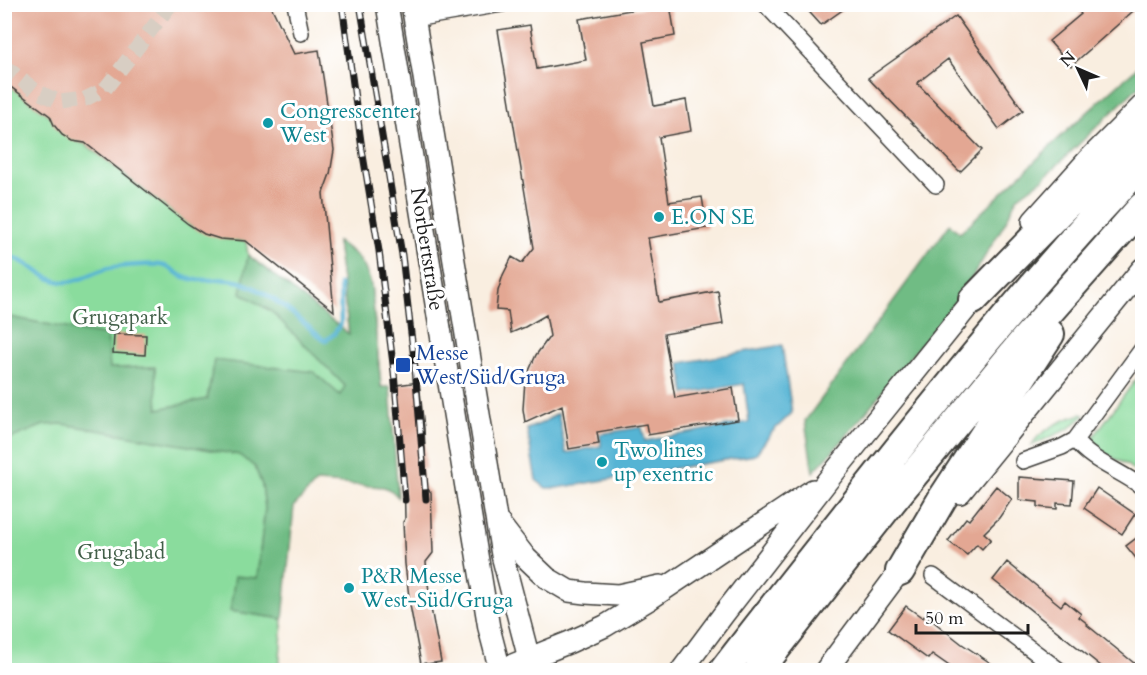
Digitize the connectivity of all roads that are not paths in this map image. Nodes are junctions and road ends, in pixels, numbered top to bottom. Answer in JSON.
{"nodes":[{"id":1,"x":295,"y":4,"type":"edge"},
{"id":2,"x":387,"y":4,"type":"edge"},
{"id":3,"x":502,"y":4,"type":"edge"},
{"id":4,"x":765,"y":4,"type":"edge"},
{"id":5,"x":413,"y":12,"type":"edge"},
{"id":6,"x":301,"y":33,"type":"dead end"},
{"id":7,"x":1143,"y":106,"type":"edge"},
{"id":8,"x":1143,"y":135,"type":"edge"},
{"id":9,"x":1143,"y":165,"type":"edge"},
{"id":10,"x":936,"y":185,"type":"dead end"},
{"id":11,"x":1140,"y":210,"type":"edge"},
{"id":12,"x":1143,"y":269,"type":"edge"},
{"id":13,"x":974,"y":300,"type":"junction"},
{"id":14,"x":1143,"y":349,"type":"edge"},
{"id":15,"x":1075,"y":440,"type":"junction"},
{"id":16,"x":1023,"y":461,"type":"dead end"},
{"id":17,"x":828,"y":480,"type":"junction"},
{"id":18,"x":1143,"y":487,"type":"edge"},
{"id":19,"x":497,"y":520,"type":"junction"},
{"id":20,"x":900,"y":571,"type":"junction"},
{"id":21,"x":933,"y":576,"type":"dead end"},
{"id":22,"x":672,"y":584,"type":"junction"},
{"id":23,"x":530,"y":664,"type":"edge"},
{"id":24,"x":500,"y":670,"type":"edge"},
{"id":25,"x":682,"y":670,"type":"edge"},
{"id":26,"x":724,"y":670,"type":"edge"},
{"id":27,"x":759,"y":670,"type":"edge"},
{"id":28,"x":826,"y":670,"type":"edge"},
{"id":29,"x":1059,"y":670,"type":"edge"}],
"edges":[{"from":1,"to":6,"type":"street"},
{"from":2,"to":24,"type":"main road","name":"Norbertstraße"},
{"from":3,"to":5,"type":"street"},
{"from":4,"to":10,"type":"street"},
{"from":5,"to":19,"type":"main road","name":"Norbertstraße"},
{"from":7,"to":13,"type":"main road"},
{"from":8,"to":13,"type":"highway"},
{"from":9,"to":26,"type":"highway"},
{"from":11,"to":20,"type":"highway"},
{"from":11,"to":27,"type":"highway"},
{"from":12,"to":20,"type":"main road"},
{"from":13,"to":17,"type":"main road"},
{"from":14,"to":15,"type":"street"},
{"from":15,"to":16,"type":"street"},
{"from":15,"to":18,"type":"street"},
{"from":17,"to":22,"type":"main road"},
{"from":17,"to":25,"type":"main road"},
{"from":19,"to":22,"type":"main road"},
{"from":19,"to":23,"type":"main road","name":"Norbertstraße"},
{"from":20,"to":28,"type":"main road"},
{"from":21,"to":29,"type":"street"},
{"from":22,"to":23,"type":"main road"},
{"from":23,"to":24,"type":"main road"}]}
